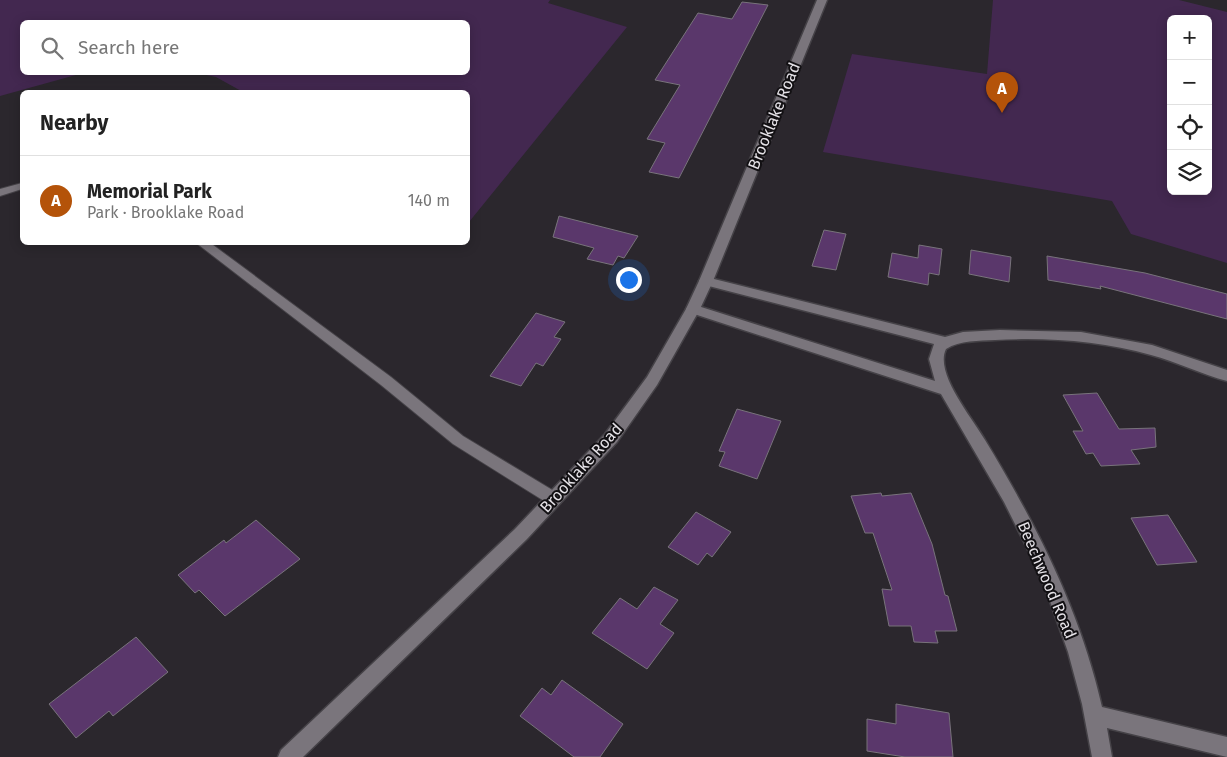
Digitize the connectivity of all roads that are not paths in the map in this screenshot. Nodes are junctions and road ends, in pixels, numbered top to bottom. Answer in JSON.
{"nodes":[{"id":1,"x":822,"y":0,"type":"edge"},
{"id":2,"x":20,"y":187,"type":"edge"},
{"id":3,"x":0,"y":193,"type":"edge"},
{"id":4,"x":205,"y":245,"type":"edge"},
{"id":5,"x":706,"y":281,"type":"junction"},
{"id":6,"x":693,"y":309,"type":"junction"},
{"id":7,"x":945,"y":342,"type":"junction"},
{"id":8,"x":1227,"y":376,"type":"edge"},
{"id":9,"x":945,"y":390,"type":"junction"},
{"id":10,"x":554,"y":499,"type":"junction"},
{"id":11,"x":1095,"y":716,"type":"junction"},
{"id":12,"x":1227,"y":747,"type":"edge"},
{"id":13,"x":288,"y":757,"type":"edge"},
{"id":14,"x":1102,"y":757,"type":"edge"}],
"edges":[{"from":1,"to":5,"type":"street","name":"Brooklake Road"},
{"from":2,"to":3,"type":"lane"},
{"from":4,"to":10,"type":"lane"},
{"from":5,"to":6,"type":"street","name":"Brooklake Road"},
{"from":5,"to":7,"type":"street"},
{"from":6,"to":9,"type":"street"},
{"from":6,"to":10,"type":"street","name":"Brooklake Road"},
{"from":7,"to":8,"type":"street"},
{"from":7,"to":9,"type":"street","name":"Beechwood Road"},
{"from":9,"to":11,"type":"street","name":"Beechwood Road"},
{"from":10,"to":13,"type":"street","name":"Brooklake Road"},
{"from":11,"to":12,"type":"street"},
{"from":11,"to":14,"type":"street","name":"Beechwood Road"}]}
